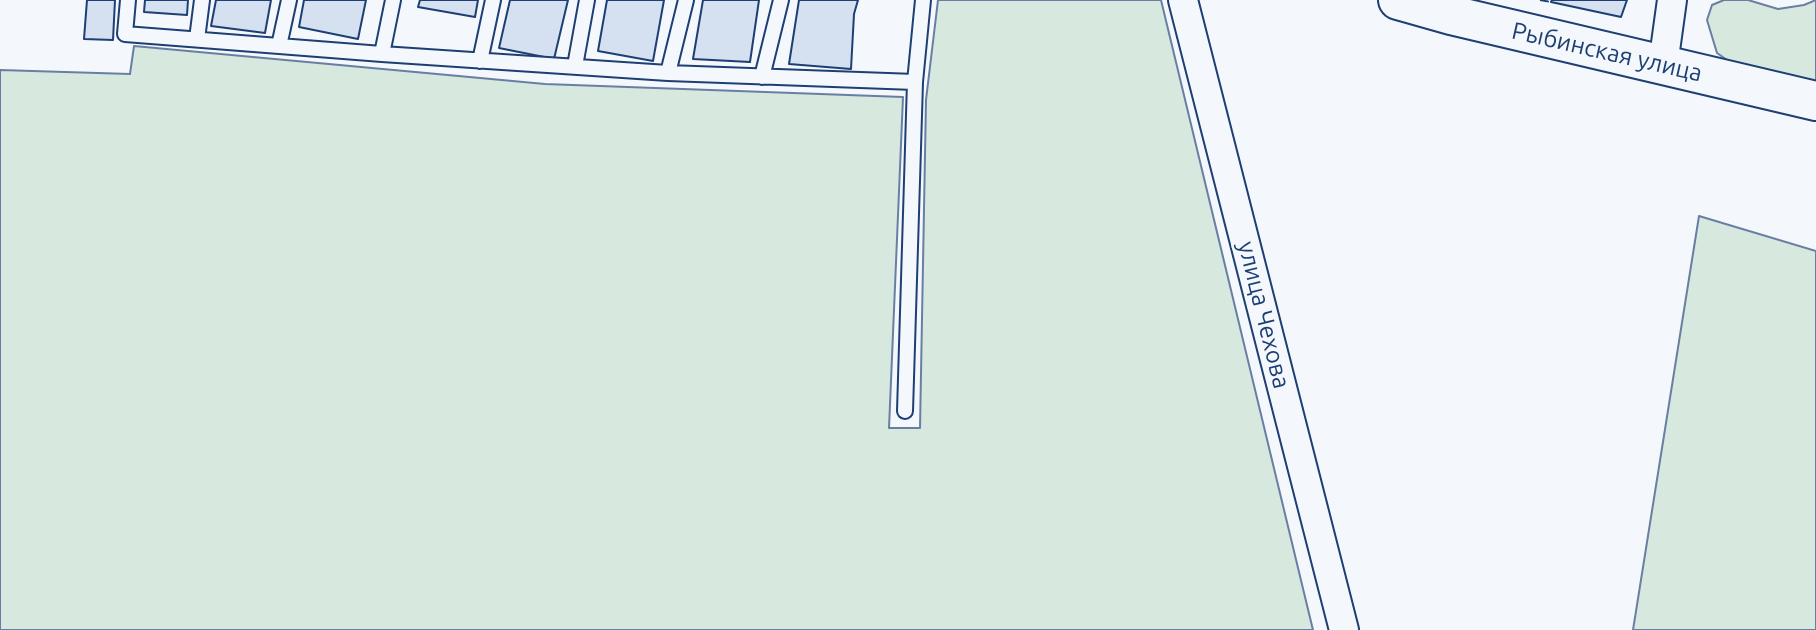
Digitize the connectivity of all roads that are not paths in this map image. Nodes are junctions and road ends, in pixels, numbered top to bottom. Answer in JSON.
{"nodes":[{"id":1,"x":128,"y":0,"type":"edge"},
{"id":2,"x":202,"y":0,"type":"edge"},
{"id":3,"x":289,"y":0,"type":"edge"},
{"id":4,"x":393,"y":0,"type":"edge"},
{"id":5,"x":493,"y":0,"type":"edge"},
{"id":6,"x":587,"y":0,"type":"edge"},
{"id":7,"x":686,"y":0,"type":"edge"},
{"id":8,"x":781,"y":0,"type":"edge"},
{"id":9,"x":923,"y":0,"type":"edge"},
{"id":10,"x":1183,"y":0,"type":"edge"},
{"id":11,"x":1398,"y":0,"type":"edge"},
{"id":12,"x":1672,"y":0,"type":"edge"},
{"id":13,"x":197,"y":39,"type":"junction"},
{"id":14,"x":279,"y":46,"type":"junction"},
{"id":15,"x":382,"y":54,"type":"junction"},
{"id":16,"x":480,"y":61,"type":"junction"},
{"id":17,"x":1663,"y":65,"type":"junction"},
{"id":18,"x":575,"y":66,"type":"junction"},
{"id":19,"x":668,"y":73,"type":"junction"},
{"id":20,"x":762,"y":77,"type":"junction"},
{"id":21,"x":915,"y":82,"type":"junction"},
{"id":22,"x":1816,"y":101,"type":"edge"},
{"id":23,"x":905,"y":411,"type":"dead end"},
{"id":24,"x":1345,"y":630,"type":"edge"}],
"edges":[{"from":1,"to":13,"type":"lane"},
{"from":2,"to":13,"type":"lane"},
{"from":3,"to":14,"type":"lane"},
{"from":4,"to":15,"type":"lane"},
{"from":5,"to":16,"type":"lane"},
{"from":6,"to":18,"type":"lane"},
{"from":7,"to":19,"type":"lane"},
{"from":8,"to":20,"type":"lane"},
{"from":9,"to":21,"type":"lane"},
{"from":10,"to":24,"type":"street","name":"улица Чехова"},
{"from":11,"to":17,"type":"main road","name":"Рыбинская улица"},
{"from":12,"to":17,"type":"street"},
{"from":13,"to":14,"type":"lane"},
{"from":14,"to":15,"type":"lane"},
{"from":15,"to":16,"type":"lane"},
{"from":16,"to":18,"type":"lane"},
{"from":17,"to":22,"type":"main road","name":"Рыбинская улица"},
{"from":18,"to":19,"type":"lane"},
{"from":19,"to":20,"type":"lane"},
{"from":20,"to":21,"type":"lane"},
{"from":21,"to":23,"type":"lane"}]}
